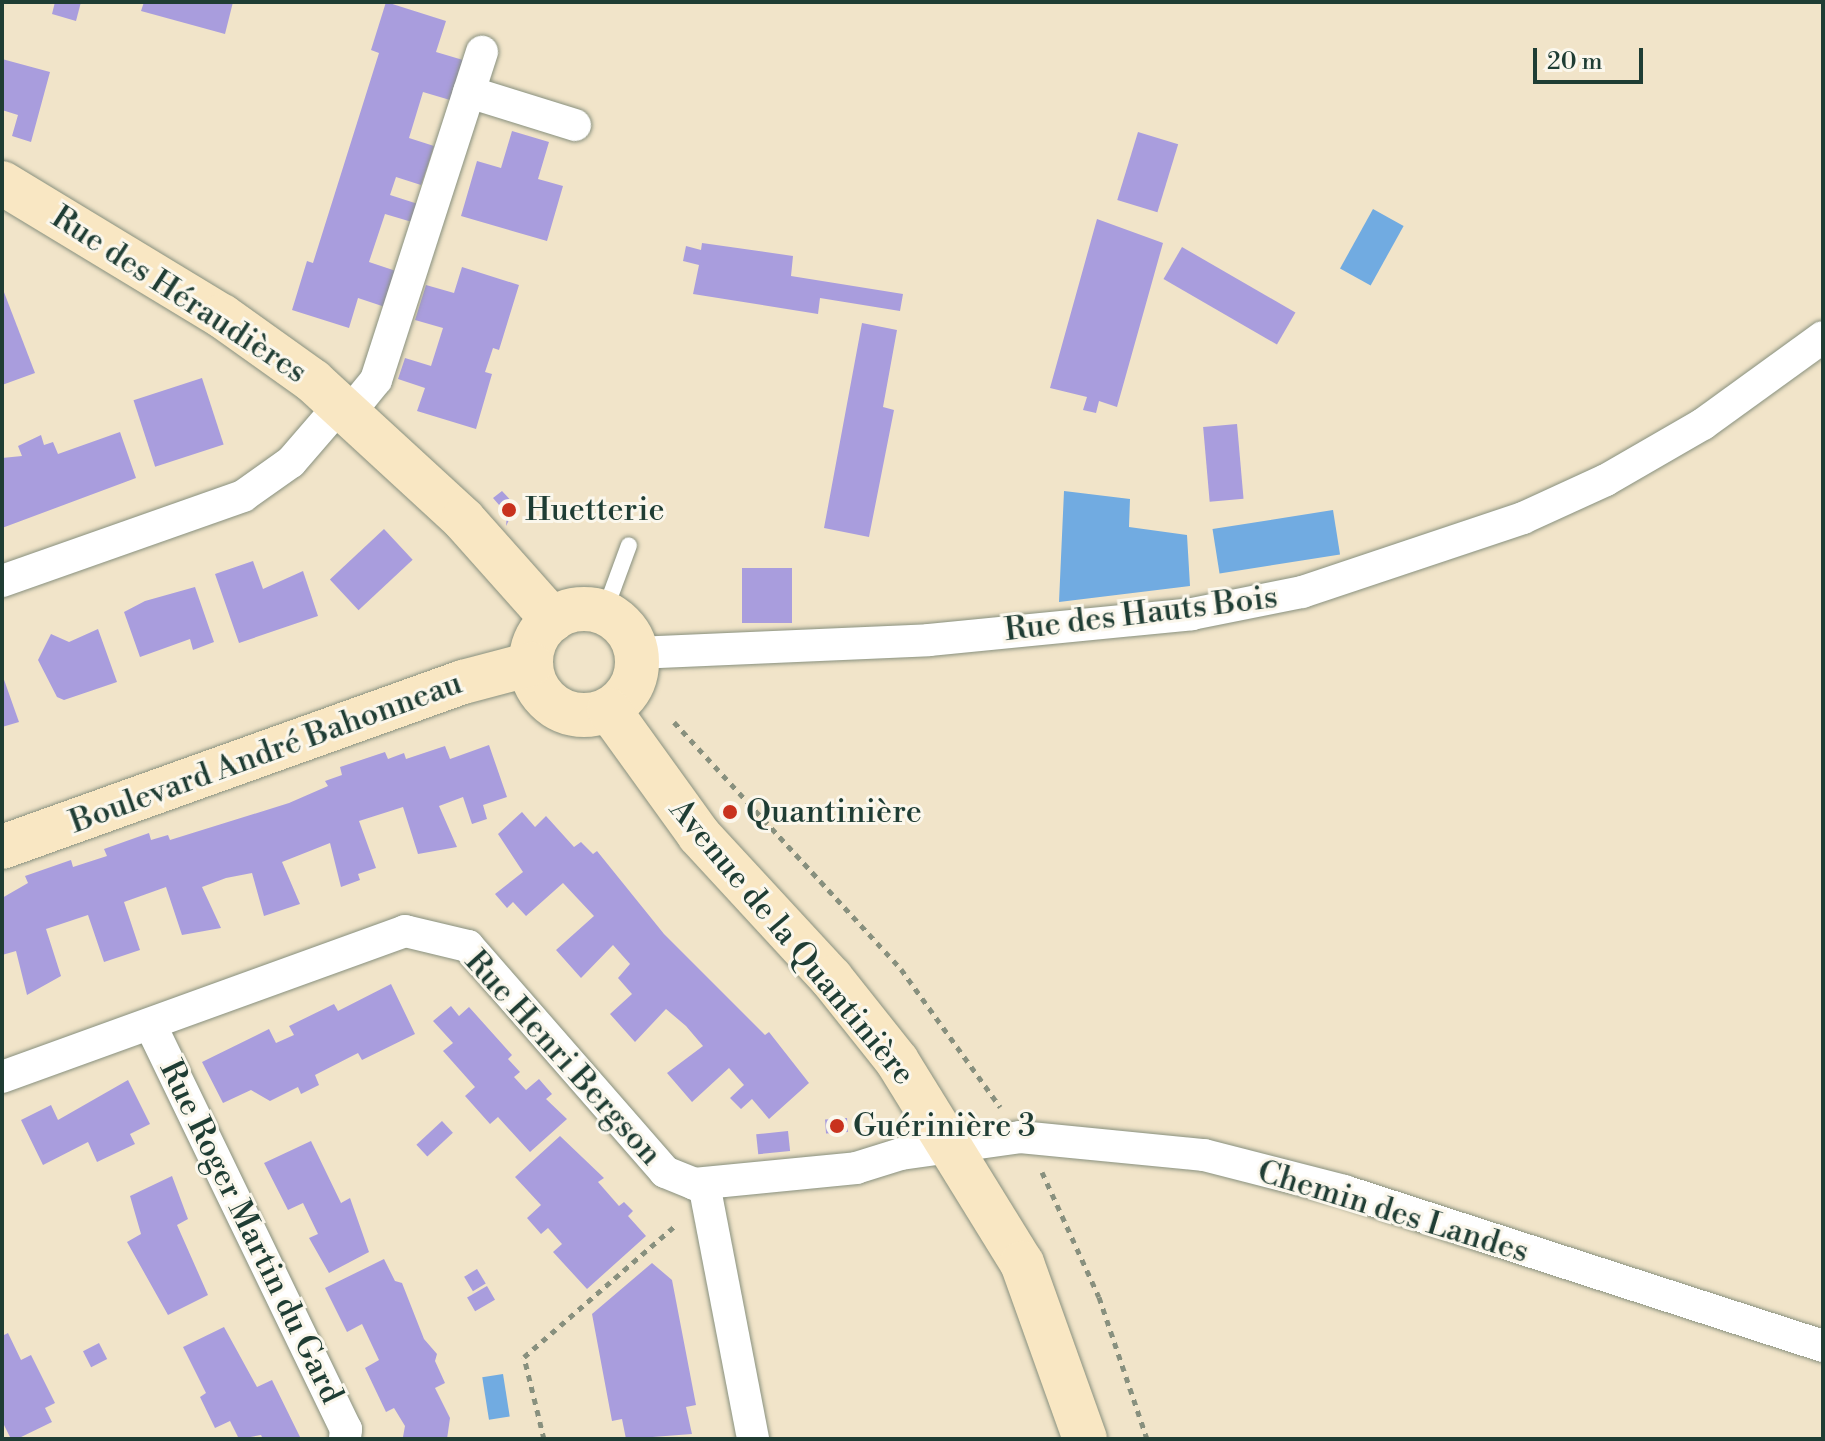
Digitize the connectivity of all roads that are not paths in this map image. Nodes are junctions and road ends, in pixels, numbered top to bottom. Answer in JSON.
{"nodes":[{"id":1,"x":482,"y":52,"type":"dead end"},
{"id":2,"x":469,"y":92,"type":"junction"},
{"id":3,"x":575,"y":125,"type":"dead end"},
{"id":4,"x":2,"y":183,"type":"edge"},
{"id":5,"x":1823,"y":337,"type":"edge"},
{"id":6,"x":346,"y":408,"type":"junction"},
{"id":7,"x":629,"y":545,"type":"dead end"},
{"id":8,"x":2,"y":581,"type":"edge"},
{"id":9,"x":604,"y":613,"type":"junction"},
{"id":10,"x":553,"y":620,"type":"junction"},
{"id":11,"x":636,"y":653,"type":"junction"},
{"id":12,"x":531,"y":664,"type":"junction"},
{"id":13,"x":609,"y":710,"type":"junction"},
{"id":14,"x":2,"y":847,"type":"edge"},
{"id":15,"x":151,"y":1026,"type":"junction"},
{"id":16,"x":2,"y":1077,"type":"edge"},
{"id":17,"x":954,"y":1149,"type":"junction"},
{"id":18,"x":704,"y":1184,"type":"junction"},
{"id":19,"x":1823,"y":1346,"type":"edge"},
{"id":20,"x":345,"y":1439,"type":"edge"},
{"id":21,"x":753,"y":1439,"type":"edge"},
{"id":22,"x":1085,"y":1439,"type":"edge"}],
"edges":[{"from":1,"to":2,"type":"street"},
{"from":2,"to":3,"type":"street"},
{"from":2,"to":6,"type":"street"},
{"from":4,"to":6,"type":"street","name":"Rue des Héraudières"},
{"from":5,"to":11,"type":"street","name":"Rue des Hauts Bois"},
{"from":6,"to":8,"type":"street"},
{"from":6,"to":10,"type":"street","name":"Rue des Héraudières"},
{"from":7,"to":9,"type":"lane"},
{"from":9,"to":10,"type":"street"},
{"from":9,"to":11,"type":"street"},
{"from":10,"to":12,"type":"street"},
{"from":11,"to":13,"type":"street"},
{"from":12,"to":13,"type":"street"},
{"from":12,"to":14,"type":"street","name":"Boulevard André Bahonneau"},
{"from":13,"to":17,"type":"street","name":"Avenue de la Quantinière"},
{"from":15,"to":16,"type":"street","name":"Rue Henri Bergson"},
{"from":15,"to":18,"type":"street","name":"Rue Henri Bergson"},
{"from":15,"to":20,"type":"street","name":"Rue Roger Martin du Gard"},
{"from":17,"to":18,"type":"street","name":"Rue Henri Bergson"},
{"from":17,"to":19,"type":"street","name":"Chemin des Landes"},
{"from":17,"to":22,"type":"street","name":"Avenue de la Quantinière"},
{"from":18,"to":21,"type":"street"}]}
